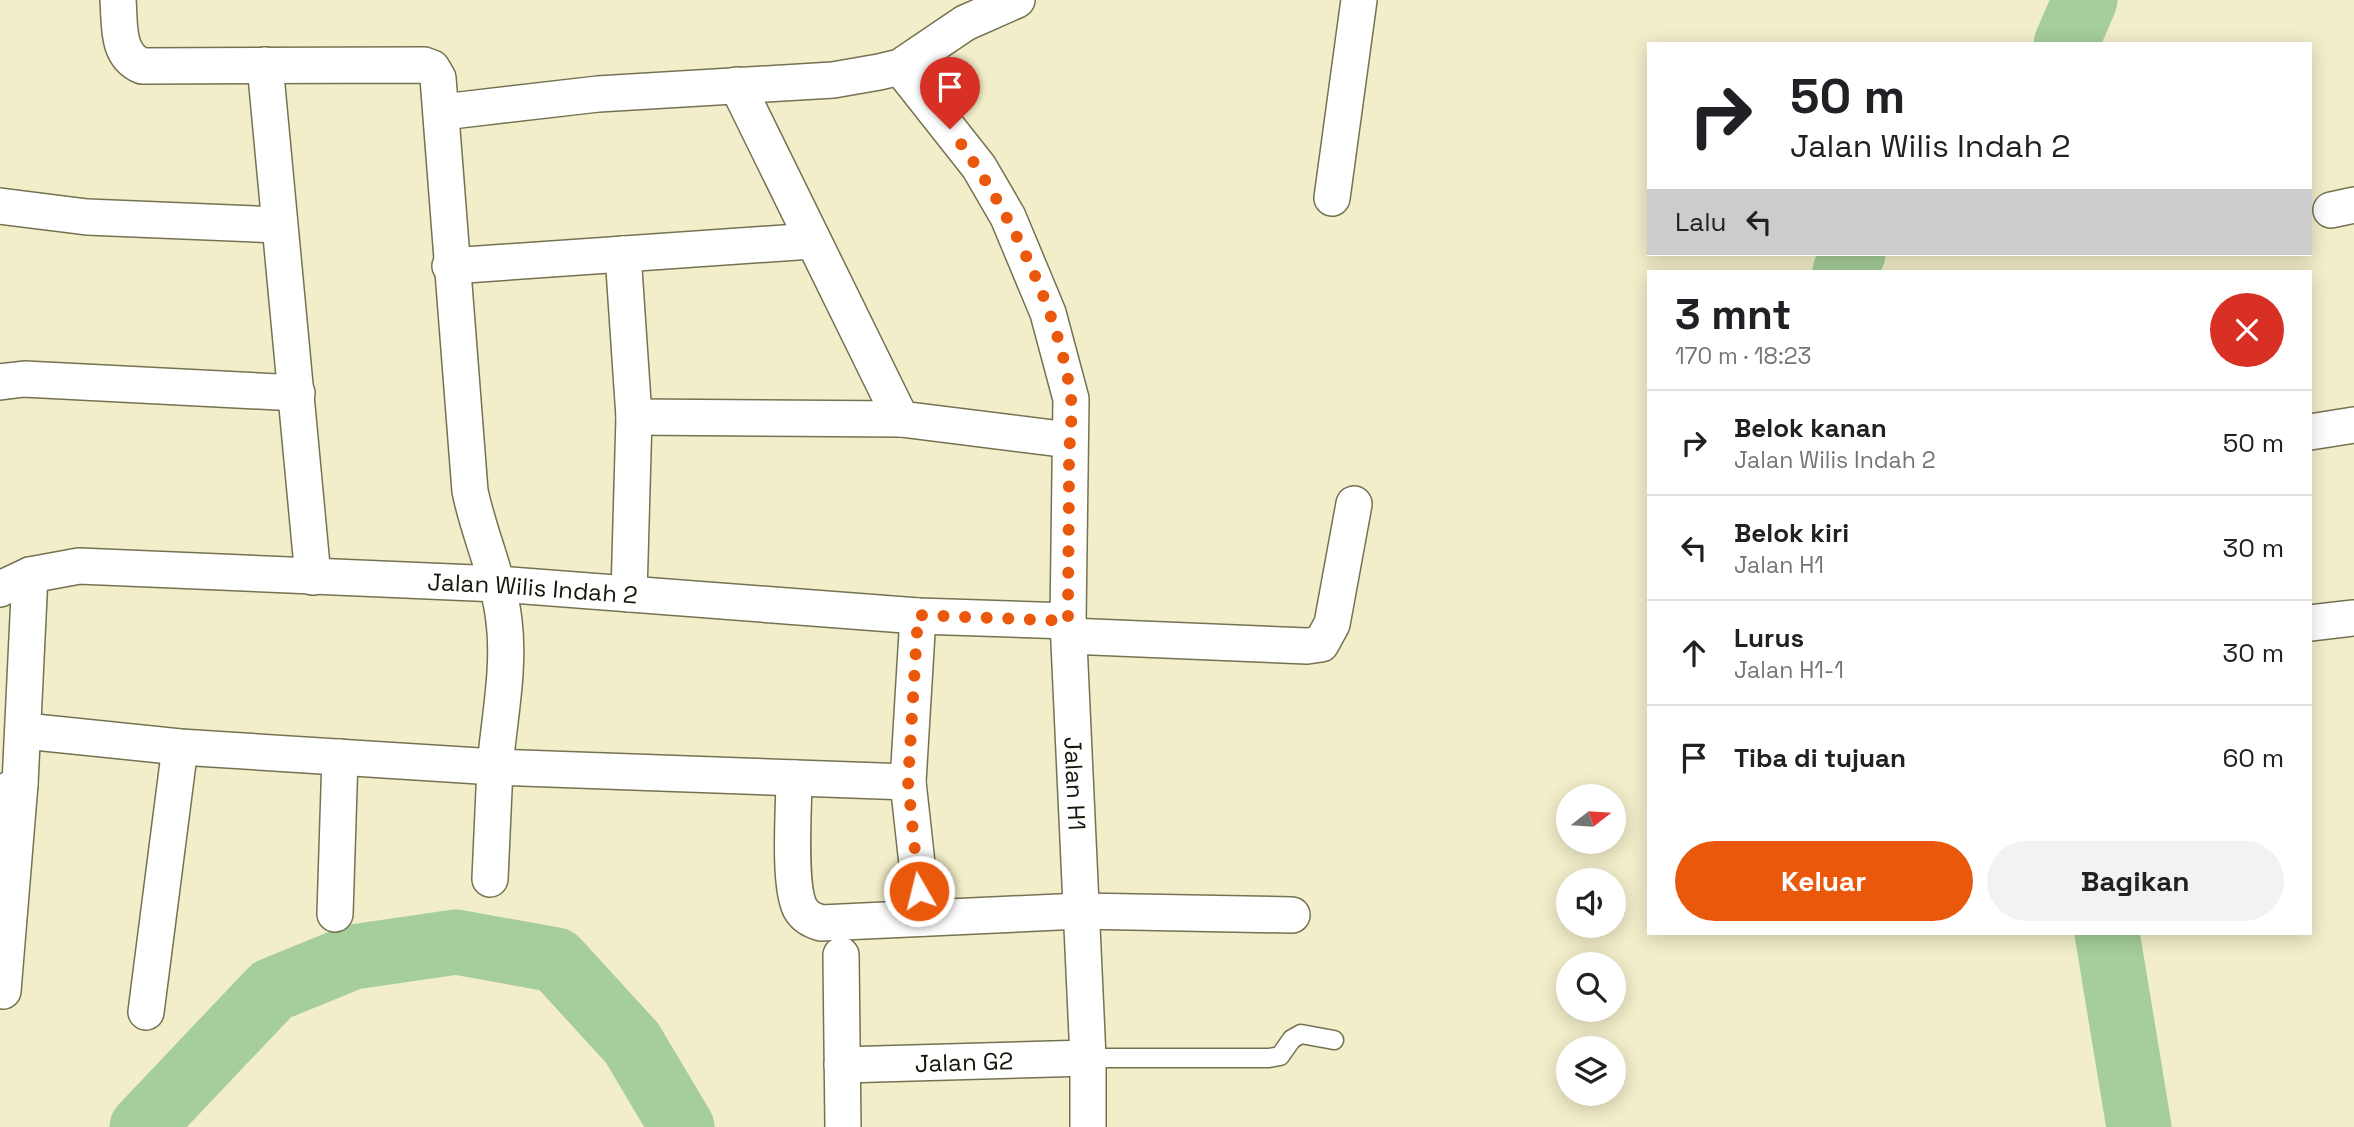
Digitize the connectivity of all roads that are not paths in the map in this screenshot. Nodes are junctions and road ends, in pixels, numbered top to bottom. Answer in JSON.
{"nodes":[{"id":1,"x":118,"y":0,"type":"edge"},
{"id":2,"x":1017,"y":0,"type":"edge"},
{"id":3,"x":1359,"y":0,"type":"edge"},
{"id":4,"x":265,"y":65,"type":"junction"},
{"id":5,"x":900,"y":66,"type":"junction"},
{"id":6,"x":737,"y":85,"type":"junction"},
{"id":7,"x":443,"y":112,"type":"junction"},
{"id":8,"x":1332,"y":198,"type":"dead end"},
{"id":9,"x":0,"y":206,"type":"edge"},
{"id":10,"x":279,"y":225,"type":"junction"},
{"id":11,"x":812,"y":241,"type":"junction"},
{"id":12,"x":623,"y":254,"type":"junction"},
{"id":13,"x":450,"y":266,"type":"junction"},
{"id":14,"x":0,"y":382,"type":"edge"},
{"id":15,"x":297,"y":393,"type":"junction"},
{"id":16,"x":634,"y":417,"type":"junction"},
{"id":17,"x":901,"y":419,"type":"junction"},
{"id":18,"x":2354,"y":425,"type":"edge"},
{"id":19,"x":2312,"y":432,"type":"edge"},
{"id":20,"x":1069,"y":440,"type":"junction"},
{"id":21,"x":1354,"y":504,"type":"dead end"},
{"id":22,"x":313,"y":577,"type":"junction"},
{"id":23,"x":15,"y":582,"type":"edge"},
{"id":24,"x":498,"y":584,"type":"junction"},
{"id":25,"x":629,"y":594,"type":"junction"},
{"id":26,"x":918,"y":615,"type":"junction"},
{"id":27,"x":2354,"y":618,"type":"edge"},
{"id":28,"x":2312,"y":623,"type":"edge"},
{"id":29,"x":1068,"y":628,"type":"junction"},
{"id":30,"x":25,"y":732,"type":"junction"},
{"id":31,"x":180,"y":747,"type":"junction"},
{"id":32,"x":340,"y":757,"type":"junction"},
{"id":33,"x":495,"y":767,"type":"junction"},
{"id":34,"x":794,"y":778,"type":"junction"},
{"id":35,"x":908,"y":782,"type":"junction"},
{"id":36,"x":10,"y":789,"type":"edge"},
{"id":37,"x":489,"y":879,"type":"dead end"},
{"id":38,"x":1080,"y":911,"type":"junction"},
{"id":39,"x":335,"y":914,"type":"dead end"},
{"id":40,"x":1292,"y":915,"type":"dead end"},
{"id":41,"x":923,"y":918,"type":"junction"},
{"id":42,"x":841,"y":955,"type":"dead end"},
{"id":43,"x":3,"y":991,"type":"dead end"},
{"id":44,"x":146,"y":1012,"type":"dead end"},
{"id":45,"x":1334,"y":1040,"type":"dead end"},
{"id":46,"x":1087,"y":1058,"type":"junction"},
{"id":47,"x":842,"y":1065,"type":"junction"},
{"id":48,"x":843,"y":1127,"type":"edge"},
{"id":49,"x":1088,"y":1127,"type":"edge"}],
"edges":[{"from":1,"to":4,"type":"street"},
{"from":2,"to":5,"type":"street"},
{"from":3,"to":8,"type":"street"},
{"from":4,"to":7,"type":"street"},
{"from":4,"to":10,"type":"street"},
{"from":5,"to":6,"type":"street"},
{"from":5,"to":20,"type":"street","name":"Jalan H1"},
{"from":6,"to":7,"type":"street"},
{"from":6,"to":11,"type":"street"},
{"from":7,"to":13,"type":"street"},
{"from":9,"to":10,"type":"street"},
{"from":10,"to":15,"type":"street"},
{"from":11,"to":12,"type":"street"},
{"from":11,"to":17,"type":"street"},
{"from":12,"to":13,"type":"street"},
{"from":12,"to":16,"type":"street"},
{"from":13,"to":24,"type":"street"},
{"from":14,"to":15,"type":"street"},
{"from":15,"to":22,"type":"street"},
{"from":16,"to":17,"type":"street"},
{"from":16,"to":25,"type":"street"},
{"from":17,"to":20,"type":"street"},
{"from":18,"to":19,"type":"street"},
{"from":20,"to":29,"type":"street","name":"Jalan H1"},
{"from":21,"to":29,"type":"street","name":"Jalan Wilis Indah 2"},
{"from":22,"to":23,"type":"street","name":"Jalan Wilis Indah 2"},
{"from":22,"to":24,"type":"street","name":"Jalan Wilis Indah 2"},
{"from":23,"to":30,"type":"street"},
{"from":24,"to":25,"type":"street","name":"Jalan Wilis Indah 2"},
{"from":24,"to":33,"type":"street"},
{"from":25,"to":26,"type":"street","name":"Jalan Wilis Indah 2"},
{"from":26,"to":29,"type":"street","name":"Jalan Wilis Indah 2"},
{"from":26,"to":35,"type":"street"},
{"from":27,"to":28,"type":"street"},
{"from":29,"to":38,"type":"street","name":"Jalan H1"},
{"from":30,"to":31,"type":"street"},
{"from":30,"to":36,"type":"street"},
{"from":31,"to":32,"type":"street"},
{"from":31,"to":44,"type":"street"},
{"from":32,"to":33,"type":"street"},
{"from":32,"to":39,"type":"street"},
{"from":33,"to":34,"type":"street"},
{"from":33,"to":37,"type":"street"},
{"from":34,"to":35,"type":"street"},
{"from":34,"to":41,"type":"street"},
{"from":35,"to":41,"type":"street"},
{"from":36,"to":43,"type":"street"},
{"from":38,"to":40,"type":"street"},
{"from":38,"to":41,"type":"street"},
{"from":38,"to":46,"type":"street","name":"Jalan H1"},
{"from":42,"to":47,"type":"street"},
{"from":45,"to":46,"type":"lane"},
{"from":46,"to":47,"type":"street","name":"Jalan G2"},
{"from":46,"to":49,"type":"street","name":"Jalan H1"},
{"from":47,"to":48,"type":"street"}]}
